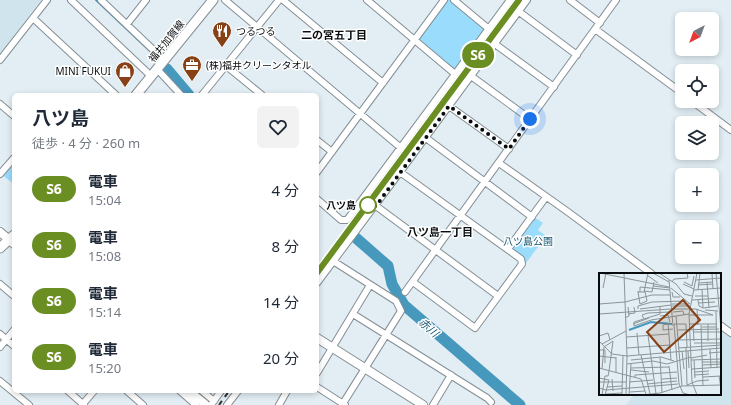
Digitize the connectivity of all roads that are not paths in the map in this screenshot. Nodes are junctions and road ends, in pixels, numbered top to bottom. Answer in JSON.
{"nodes":[{"id":1,"x":47,"y":0,"type":"edge"},
{"id":2,"x":71,"y":0,"type":"edge"},
{"id":3,"x":100,"y":0,"type":"edge"},
{"id":4,"x":146,"y":0,"type":"edge"},
{"id":5,"x":213,"y":0,"type":"edge"},
{"id":6,"x":225,"y":0,"type":"edge"},
{"id":7,"x":279,"y":0,"type":"edge"},
{"id":8,"x":283,"y":0,"type":"edge"},
{"id":9,"x":367,"y":0,"type":"edge"},
{"id":10,"x":444,"y":0,"type":"edge"},
{"id":11,"x":454,"y":0,"type":"edge"},
{"id":12,"x":510,"y":0,"type":"edge"},
{"id":13,"x":527,"y":0,"type":"edge"},
{"id":14,"x":570,"y":0,"type":"edge"},
{"id":15,"x":616,"y":0,"type":"edge"},
{"id":16,"x":518,"y":11,"type":"junction"},
{"id":17,"x":33,"y":18,"type":"junction"},
{"id":18,"x":600,"y":23,"type":"junction"},
{"id":19,"x":127,"y":24,"type":"junction"},
{"id":20,"x":257,"y":26,"type":"junction"},
{"id":21,"x":489,"y":28,"type":"junction"},
{"id":22,"x":595,"y":29,"type":"junction"},
{"id":23,"x":415,"y":40,"type":"junction"},
{"id":24,"x":494,"y":44,"type":"junction"},
{"id":25,"x":577,"y":55,"type":"junction"},
{"id":26,"x":0,"y":60,"type":"edge"},
{"id":27,"x":164,"y":60,"type":"junction"},
{"id":28,"x":225,"y":65,"type":"junction"},
{"id":29,"x":154,"y":73,"type":"junction"},
{"id":30,"x":455,"y":74,"type":"junction"},
{"id":31,"x":471,"y":76,"type":"junction"},
{"id":32,"x":383,"y":83,"type":"junction"},
{"id":33,"x":554,"y":87,"type":"junction"},
{"id":34,"x":675,"y":88,"type":"edge"},
{"id":35,"x":114,"y":93,"type":"edge"},
{"id":36,"x":138,"y":93,"type":"edge"},
{"id":37,"x":179,"y":93,"type":"edge"},
{"id":38,"x":204,"y":93,"type":"edge"},
{"id":39,"x":260,"y":93,"type":"edge"},
{"id":40,"x":0,"y":104,"type":"edge"},
{"id":41,"x":449,"y":106,"type":"junction"},
{"id":42,"x":701,"y":108,"type":"edge"},
{"id":43,"x":12,"y":114,"type":"edge"},
{"id":44,"x":360,"y":114,"type":"junction"},
{"id":45,"x":530,"y":119,"type":"junction"},
{"id":46,"x":731,"y":130,"type":"edge"},
{"id":47,"x":426,"y":138,"type":"junction"},
{"id":48,"x":319,"y":142,"type":"edge"},
{"id":49,"x":400,"y":148,"type":"junction"},
{"id":50,"x":509,"y":149,"type":"junction"},
{"id":51,"x":332,"y":152,"type":"junction"},
{"id":52,"x":12,"y":160,"type":"edge"},
{"id":53,"x":499,"y":163,"type":"junction"},
{"id":54,"x":319,"y":169,"type":"edge"},
{"id":55,"x":400,"y":172,"type":"junction"},
{"id":56,"x":0,"y":174,"type":"edge"},
{"id":57,"x":485,"y":181,"type":"junction"},
{"id":58,"x":546,"y":197,"type":"junction"},
{"id":59,"x":319,"y":201,"type":"edge"},
{"id":60,"x":376,"y":206,"type":"junction"},
{"id":61,"x":461,"y":215,"type":"junction"},
{"id":62,"x":532,"y":217,"type":"junction"},
{"id":63,"x":0,"y":232,"type":"edge"},
{"id":64,"x":12,"y":239,"type":"edge"},
{"id":65,"x":0,"y":248,"type":"edge"},
{"id":66,"x":508,"y":249,"type":"junction"},
{"id":67,"x":435,"y":251,"type":"junction"},
{"id":68,"x":333,"y":261,"type":"junction"},
{"id":69,"x":651,"y":273,"type":"edge"},
{"id":70,"x":319,"y":280,"type":"edge"},
{"id":71,"x":413,"y":282,"type":"junction"},
{"id":72,"x":0,"y":284,"type":"edge"},
{"id":73,"x":370,"y":285,"type":"junction"},
{"id":74,"x":405,"y":292,"type":"dead end"},
{"id":75,"x":12,"y":294,"type":"edge"},
{"id":76,"x":498,"y":296,"type":"junction"},
{"id":77,"x":353,"y":314,"type":"junction"},
{"id":78,"x":721,"y":326,"type":"edge"},
{"id":79,"x":12,"y":332,"type":"edge"},
{"id":80,"x":731,"y":333,"type":"edge"},
{"id":81,"x":0,"y":334,"type":"edge"},
{"id":82,"x":386,"y":335,"type":"junction"},
{"id":83,"x":6,"y":340,"type":"junction"},
{"id":84,"x":319,"y":341,"type":"edge"},
{"id":85,"x":12,"y":344,"type":"edge"},
{"id":86,"x":0,"y":347,"type":"edge"},
{"id":87,"x":333,"y":348,"type":"junction"},
{"id":88,"x":365,"y":369,"type":"junction"},
{"id":89,"x":319,"y":370,"type":"edge"},
{"id":90,"x":451,"y":375,"type":"junction"},
{"id":91,"x":0,"y":381,"type":"edge"},
{"id":92,"x":319,"y":388,"type":"edge"},
{"id":93,"x":12,"y":391,"type":"edge"},
{"id":94,"x":14,"y":393,"type":"edge"},
{"id":95,"x":70,"y":393,"type":"edge"},
{"id":96,"x":92,"y":393,"type":"edge"},
{"id":97,"x":129,"y":393,"type":"edge"},
{"id":98,"x":184,"y":393,"type":"edge"},
{"id":99,"x":192,"y":393,"type":"edge"},
{"id":100,"x":203,"y":393,"type":"edge"},
{"id":101,"x":219,"y":393,"type":"edge"},
{"id":102,"x":237,"y":393,"type":"edge"},
{"id":103,"x":286,"y":393,"type":"edge"},
{"id":104,"x":491,"y":402,"type":"dead end"},
{"id":105,"x":206,"y":404,"type":"edge"},
{"id":106,"x":29,"y":405,"type":"edge"},
{"id":107,"x":83,"y":405,"type":"edge"},
{"id":108,"x":143,"y":405,"type":"edge"},
{"id":109,"x":228,"y":405,"type":"edge"},
{"id":110,"x":279,"y":405,"type":"edge"},
{"id":111,"x":343,"y":405,"type":"edge"},
{"id":112,"x":423,"y":405,"type":"edge"},
{"id":113,"x":433,"y":405,"type":"edge"}],
"edges":[{"from":1,"to":17,"type":"street"},
{"from":2,"to":29,"type":"street"},
{"from":3,"to":19,"type":"street"},
{"from":4,"to":19,"type":"street"},
{"from":5,"to":27,"type":"main road","name":"福井加賀線"},
{"from":6,"to":20,"type":"street"},
{"from":7,"to":20,"type":"street"},
{"from":8,"to":32,"type":"street"},
{"from":9,"to":23,"type":"street"},
{"from":10,"to":23,"type":"street"},
{"from":11,"to":21,"type":"street"},
{"from":12,"to":21,"type":"street"},
{"from":13,"to":16,"type":"street"},
{"from":14,"to":18,"type":"street"},
{"from":15,"to":18,"type":"street"},
{"from":16,"to":24,"type":"street"},
{"from":16,"to":25,"type":"street"},
{"from":17,"to":26,"type":"street"},
{"from":17,"to":35,"type":"street"},
{"from":18,"to":22,"type":"street"},
{"from":19,"to":27,"type":"street"},
{"from":20,"to":28,"type":"street"},
{"from":20,"to":44,"type":"street"},
{"from":21,"to":30,"type":"street"},
{"from":22,"to":25,"type":"street"},
{"from":22,"to":34,"type":"street"},
{"from":23,"to":30,"type":"street"},
{"from":23,"to":32,"type":"street"},
{"from":24,"to":31,"type":"street"},
{"from":24,"to":33,"type":"street"},
{"from":25,"to":33,"type":"street"},
{"from":27,"to":29,"type":"main road","name":"福井加賀線"},
{"from":28,"to":38,"type":"street"},
{"from":28,"to":39,"type":"street"},
{"from":29,"to":36,"type":"main road","name":"福井加賀線"},
{"from":29,"to":37,"type":"street"},
{"from":30,"to":49,"type":"street"},
{"from":31,"to":41,"type":"street"},
{"from":31,"to":45,"type":"street"},
{"from":32,"to":44,"type":"street"},
{"from":33,"to":45,"type":"street"},
{"from":40,"to":43,"type":"street"},
{"from":41,"to":47,"type":"street"},
{"from":41,"to":50,"type":"street"},
{"from":42,"to":46,"type":"street"},
{"from":44,"to":49,"type":"street"},
{"from":44,"to":51,"type":"street"},
{"from":45,"to":50,"type":"street"},
{"from":47,"to":55,"type":"street"},
{"from":47,"to":57,"type":"street"},
{"from":48,"to":51,"type":"street"},
{"from":49,"to":59,"type":"street"},
{"from":50,"to":53,"type":"street"},
{"from":51,"to":54,"type":"street"},
{"from":52,"to":56,"type":"street"},
{"from":53,"to":57,"type":"street"},
{"from":53,"to":58,"type":"street"},
{"from":55,"to":60,"type":"street"},
{"from":55,"to":61,"type":"street"},
{"from":57,"to":61,"type":"street"},
{"from":57,"to":62,"type":"street"},
{"from":58,"to":62,"type":"street"},
{"from":58,"to":69,"type":"street"},
{"from":60,"to":67,"type":"street"},
{"from":60,"to":68,"type":"street"},
{"from":61,"to":66,"type":"street"},
{"from":61,"to":67,"type":"street"},
{"from":62,"to":66,"type":"street"},
{"from":63,"to":64,"type":"street"},
{"from":64,"to":65,"type":"main road"},
{"from":66,"to":76,"type":"street"},
{"from":67,"to":71,"type":"street"},
{"from":67,"to":76,"type":"street"},
{"from":68,"to":70,"type":"street"},
{"from":68,"to":73,"type":"street"},
{"from":71,"to":74,"type":"street"},
{"from":71,"to":76,"type":"street"},
{"from":72,"to":75,"type":"street"},
{"from":73,"to":77,"type":"street"},
{"from":73,"to":82,"type":"street"},
{"from":77,"to":82,"type":"street"},
{"from":77,"to":87,"type":"street"},
{"from":78,"to":80,"type":"street"},
{"from":79,"to":83,"type":"street"},
{"from":81,"to":83,"type":"street"},
{"from":82,"to":88,"type":"street"},
{"from":82,"to":90,"type":"street"},
{"from":83,"to":85,"type":"street"},
{"from":83,"to":86,"type":"street"},
{"from":84,"to":87,"type":"street"},
{"from":87,"to":88,"type":"street"},
{"from":87,"to":89,"type":"street"},
{"from":88,"to":111,"type":"street"},
{"from":88,"to":112,"type":"street"},
{"from":90,"to":104,"type":"street"},
{"from":90,"to":113,"type":"street"},
{"from":91,"to":93,"type":"street"},
{"from":92,"to":111,"type":"street"},
{"from":94,"to":106,"type":"street"},
{"from":95,"to":107,"type":"street"},
{"from":96,"to":107,"type":"street"},
{"from":97,"to":108,"type":"street"},
{"from":98,"to":105,"type":"street"},
{"from":99,"to":105,"type":"street"},
{"from":100,"to":105,"type":"street"},
{"from":101,"to":105,"type":"street"},
{"from":102,"to":109,"type":"street"},
{"from":103,"to":110,"type":"street"}]}
